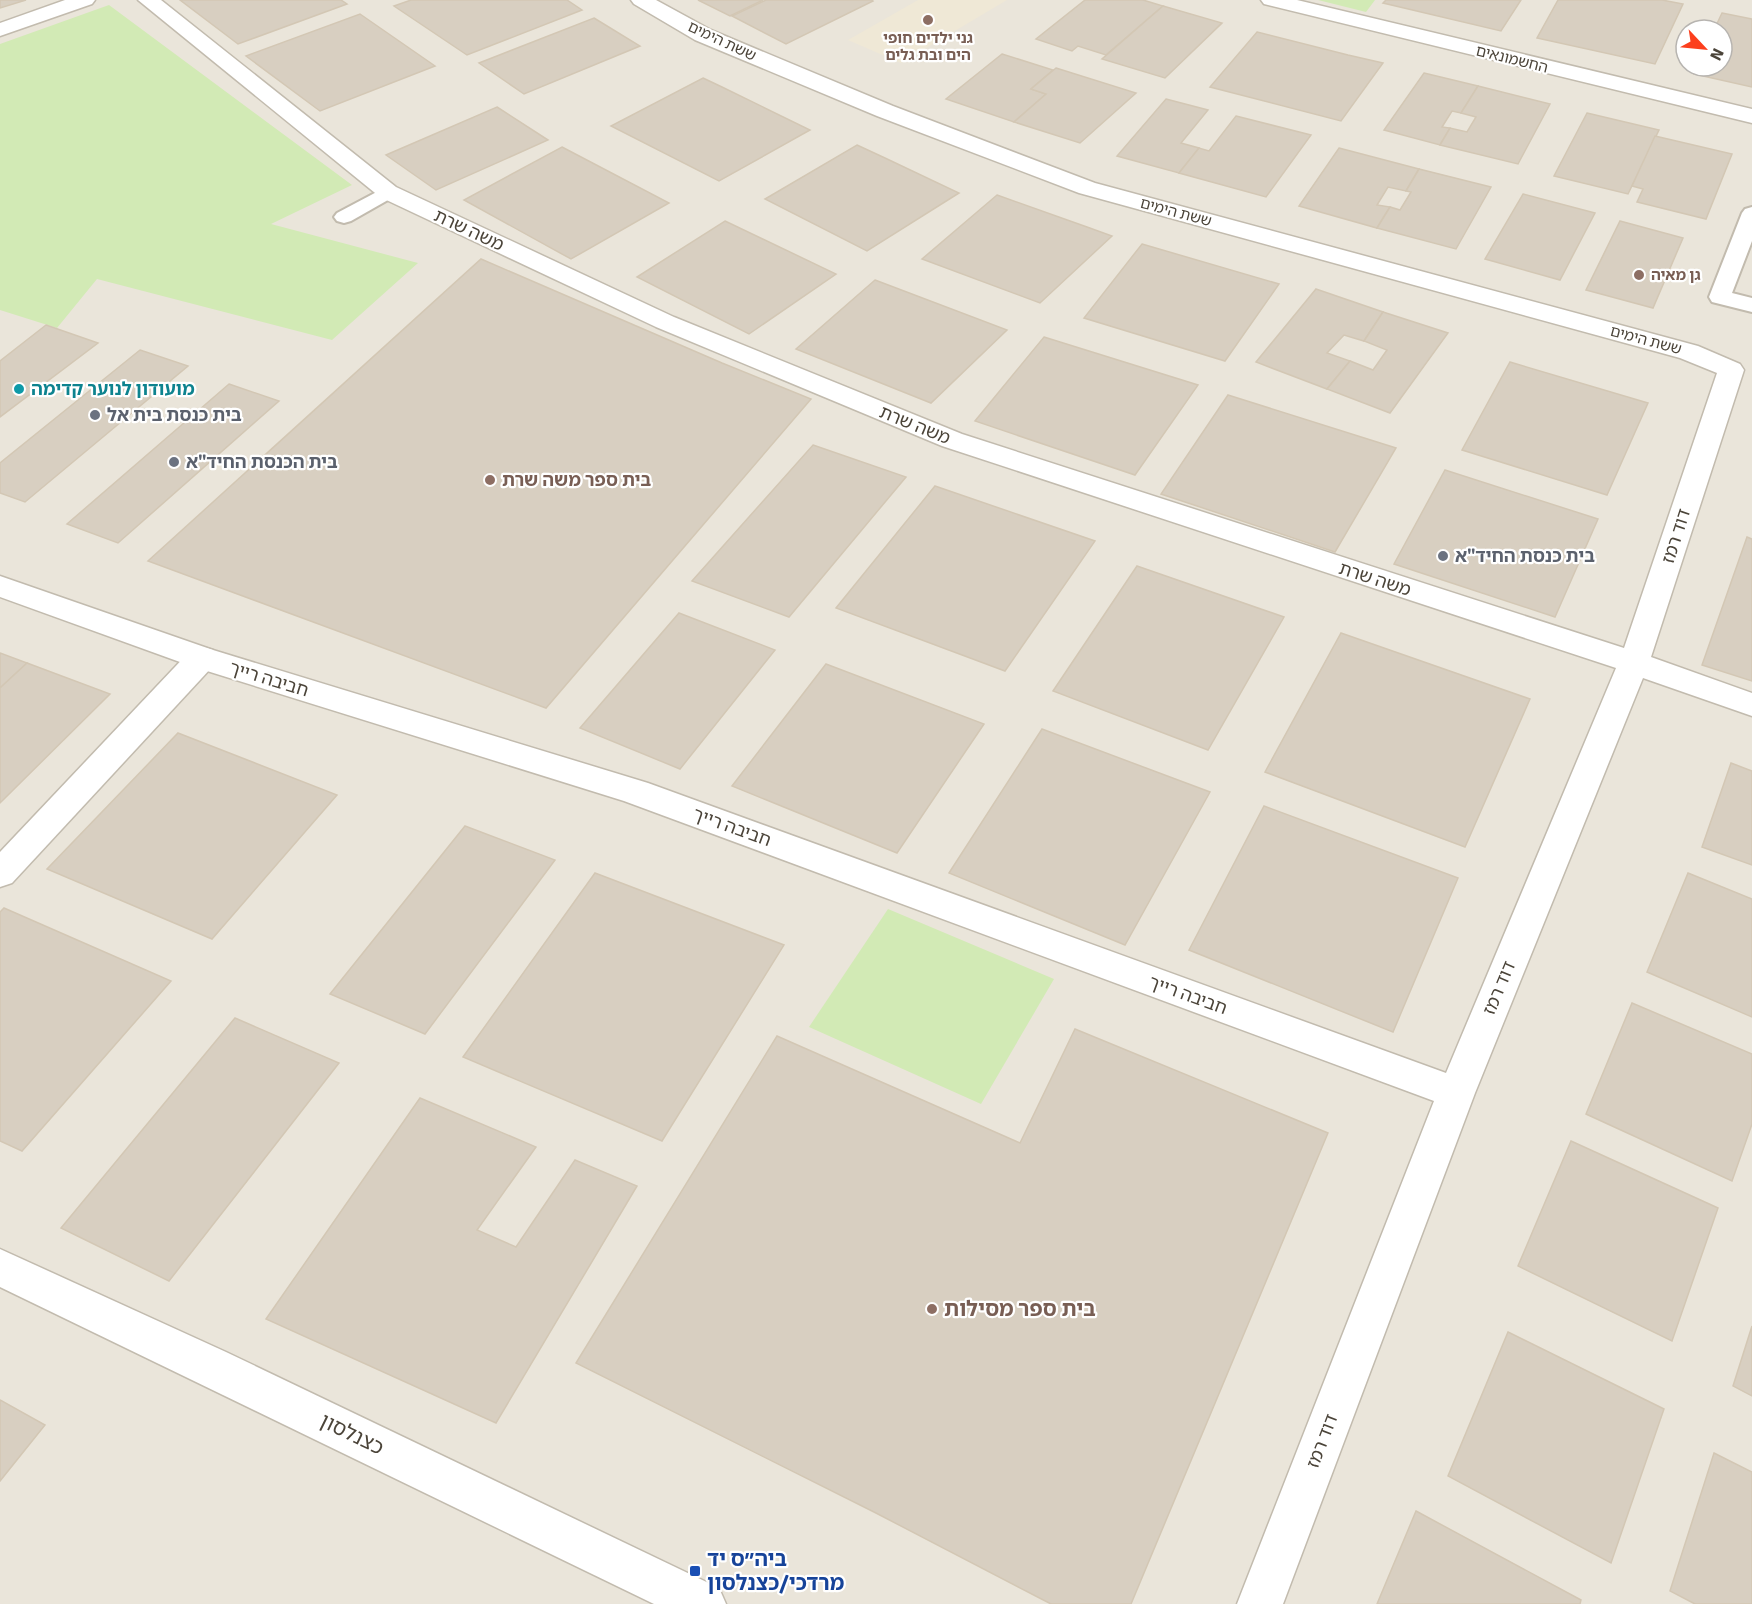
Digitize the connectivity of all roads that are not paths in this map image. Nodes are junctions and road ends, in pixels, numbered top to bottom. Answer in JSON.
{"nodes":[{"id":1,"x":85,"y":0,"type":"edge"},
{"id":2,"x":148,"y":0,"type":"edge"},
{"id":3,"x":641,"y":0,"type":"edge"},
{"id":4,"x":1271,"y":0,"type":"edge"},
{"id":5,"x":0,"y":30,"type":"edge"},
{"id":6,"x":1752,"y":117,"type":"edge"},
{"id":7,"x":388,"y":192,"type":"junction"},
{"id":8,"x":1752,"y":213,"type":"edge"},
{"id":9,"x":344,"y":217,"type":"dead end"},
{"id":10,"x":1752,"y":305,"type":"edge"},
{"id":11,"x":1731,"y":370,"type":"joint"},
{"id":12,"x":0,"y":586,"type":"edge"},
{"id":13,"x":202,"y":658,"type":"junction"},
{"id":14,"x":1634,"y":663,"type":"junction"},
{"id":15,"x":1752,"y":705,"type":"edge"},
{"id":16,"x":0,"y":874,"type":"edge"},
{"id":17,"x":1456,"y":1093,"type":"junction"},
{"id":18,"x":0,"y":1268,"type":"edge"},
{"id":19,"x":703,"y":1604,"type":"edge"},
{"id":20,"x":1260,"y":1604,"type":"edge"}],
"edges":[{"from":1,"to":5,"type":"street"},
{"from":2,"to":7,"type":"street","name":"משה שרת"},
{"from":3,"to":11,"type":"street","name":"ששת הימים"},
{"from":4,"to":6,"type":"street","name":"החשמונאים"},
{"from":7,"to":9,"type":"lane"},
{"from":7,"to":14,"type":"street","name":"משה שרת"},
{"from":8,"to":10,"type":"lane"},
{"from":11,"to":14,"type":"street","name":"דוד רמז"},
{"from":12,"to":13,"type":"street","name":"חביבה רייך"},
{"from":13,"to":16,"type":"street"},
{"from":13,"to":17,"type":"street","name":"חביבה רייך"},
{"from":14,"to":15,"type":"street","name":"משה שרת"},
{"from":14,"to":17,"type":"street","name":"דוד רמז"},
{"from":17,"to":20,"type":"street","name":"דוד רמז"},
{"from":18,"to":19,"type":"street","name":"כצנלסון"}]}
